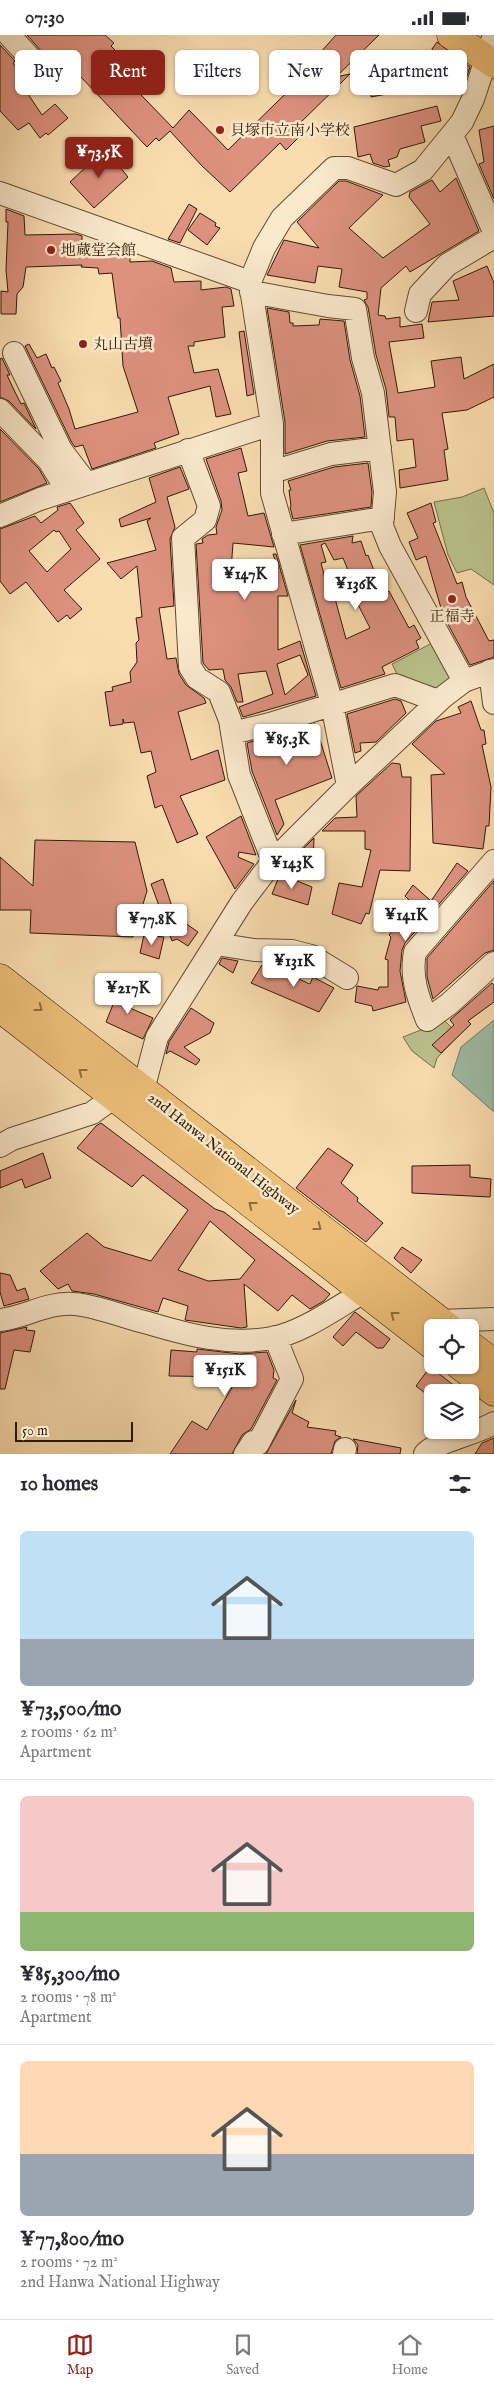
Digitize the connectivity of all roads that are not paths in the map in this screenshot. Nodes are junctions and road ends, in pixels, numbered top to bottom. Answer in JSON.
{"nodes":[{"id":1,"x":9,"y":35,"type":"edge"},
{"id":2,"x":451,"y":35,"type":"edge"},
{"id":3,"x":23,"y":50,"type":"edge"},
{"id":4,"x":491,"y":53,"type":"edge"},
{"id":5,"x":452,"y":135,"type":"junction"},
{"id":6,"x":0,"y":193,"type":"edge"},
{"id":7,"x":494,"y":232,"type":"edge"},
{"id":8,"x":494,"y":237,"type":"edge"},
{"id":9,"x":251,"y":287,"type":"junction"},
{"id":10,"x":416,"y":311,"type":"dead end"},
{"id":11,"x":14,"y":353,"type":"dead end"},
{"id":12,"x":0,"y":410,"type":"edge"},
{"id":13,"x":272,"y":424,"type":"junction"},
{"id":14,"x":380,"y":448,"type":"junction"},
{"id":15,"x":188,"y":450,"type":"junction"},
{"id":16,"x":272,"y":472,"type":"junction"},
{"id":17,"x":77,"y":487,"type":"junction"},
{"id":18,"x":0,"y":516,"type":"edge"},
{"id":19,"x":383,"y":518,"type":"junction"},
{"id":20,"x":283,"y":534,"type":"junction"},
{"id":21,"x":492,"y":670,"type":"edge"},
{"id":22,"x":464,"y":681,"type":"junction"},
{"id":23,"x":438,"y":701,"type":"junction"},
{"id":24,"x":494,"y":703,"type":"edge"},
{"id":25,"x":332,"y":704,"type":"junction"},
{"id":26,"x":232,"y":733,"type":"junction"},
{"id":27,"x":348,"y":786,"type":"junction"},
{"id":28,"x":273,"y":861,"type":"junction"},
{"id":29,"x":494,"y":861,"type":"edge"},
{"id":30,"x":216,"y":944,"type":"junction"},
{"id":31,"x":494,"y":963,"type":"edge"},
{"id":32,"x":0,"y":978,"type":"edge"},
{"id":33,"x":347,"y":978,"type":"dead end"},
{"id":34,"x":0,"y":1008,"type":"edge"},
{"id":35,"x":143,"y":1089,"type":"junction"},
{"id":36,"x":114,"y":1097,"type":"junction"},
{"id":37,"x":0,"y":1146,"type":"edge"},
{"id":38,"x":364,"y":1292,"type":"junction"},
{"id":39,"x":425,"y":1319,"type":"edge"},
{"id":40,"x":494,"y":1319,"type":"edge"},
{"id":41,"x":0,"y":1321,"type":"edge"},
{"id":42,"x":479,"y":1322,"type":"edge"},
{"id":43,"x":424,"y":1323,"type":"edge"},
{"id":44,"x":275,"y":1337,"type":"junction"},
{"id":45,"x":479,"y":1352,"type":"edge"},
{"id":46,"x":494,"y":1363,"type":"edge"},
{"id":47,"x":471,"y":1374,"type":"edge"},
{"id":48,"x":494,"y":1391,"type":"edge"},
{"id":49,"x":494,"y":1423,"type":"edge"},
{"id":50,"x":245,"y":1454,"type":"edge"},
{"id":51,"x":425,"y":1454,"type":"edge"}],
"edges":[{"from":1,"to":3,"type":"street"},
{"from":2,"to":4,"type":"main road"},
{"from":4,"to":5,"type":"street"},
{"from":5,"to":7,"type":"street"},
{"from":5,"to":9,"type":"street"},
{"from":6,"to":9,"type":"street"},
{"from":8,"to":10,"type":"street"},
{"from":9,"to":13,"type":"street"},
{"from":9,"to":14,"type":"street"},
{"from":11,"to":17,"type":"street"},
{"from":12,"to":17,"type":"street"},
{"from":13,"to":15,"type":"street"},
{"from":13,"to":16,"type":"street"},
{"from":14,"to":16,"type":"street"},
{"from":14,"to":19,"type":"street"},
{"from":15,"to":17,"type":"street"},
{"from":15,"to":26,"type":"street"},
{"from":16,"to":20,"type":"street"},
{"from":17,"to":18,"type":"street"},
{"from":19,"to":20,"type":"street"},
{"from":19,"to":22,"type":"street"},
{"from":20,"to":25,"type":"street"},
{"from":21,"to":22,"type":"street"},
{"from":21,"to":24,"type":"street"},
{"from":22,"to":23,"type":"street"},
{"from":23,"to":25,"type":"street"},
{"from":23,"to":27,"type":"street"},
{"from":25,"to":26,"type":"street"},
{"from":25,"to":27,"type":"street"},
{"from":26,"to":28,"type":"street"},
{"from":27,"to":28,"type":"street"},
{"from":28,"to":30,"type":"street"},
{"from":29,"to":31,"type":"street"},
{"from":30,"to":33,"type":"street"},
{"from":30,"to":35,"type":"street"},
{"from":32,"to":35,"type":"main road","name":"2nd Hanwa National Highway","one_way":true},
{"from":36,"to":34,"type":"main road","name":"2nd Hanwa National Highway","one_way":true},
{"from":35,"to":39,"type":"main road","name":"2nd Hanwa National Highway","one_way":true},
{"from":36,"to":37,"type":"street"},
{"from":38,"to":36,"type":"main road","name":"2nd Hanwa National Highway","one_way":true},
{"from":43,"to":38,"type":"main road","name":"2nd Hanwa National Highway","one_way":true},
{"from":38,"to":44,"type":"street"},
{"from":40,"to":42,"type":"street"},
{"from":41,"to":44,"type":"street"},
{"from":44,"to":50,"type":"street"},
{"from":45,"to":46,"type":"main road"},
{"from":47,"to":48,"type":"main road"},
{"from":49,"to":51,"type":"street"}]}
